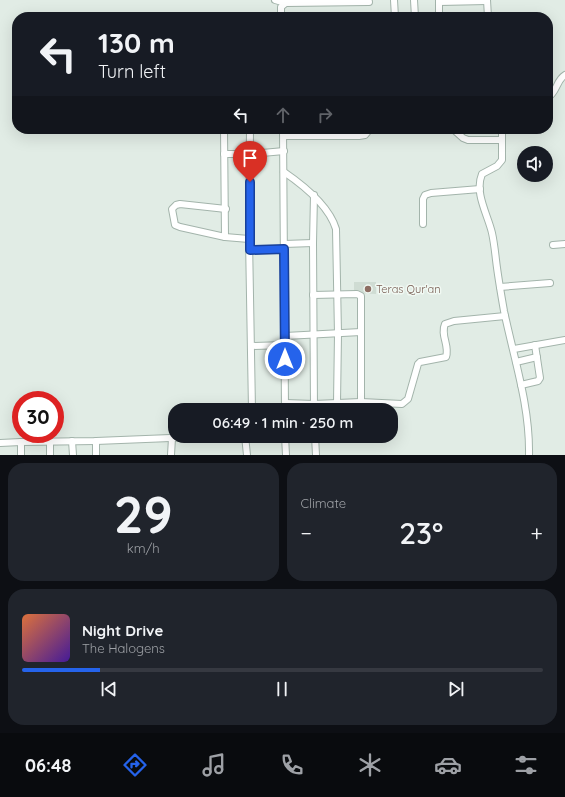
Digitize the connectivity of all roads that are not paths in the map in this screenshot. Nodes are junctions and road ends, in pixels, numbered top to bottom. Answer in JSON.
{"nodes":[{"id":1,"x":275,"y":0,"type":"edge"},
{"id":2,"x":394,"y":0,"type":"edge"},
{"id":3,"x":414,"y":0,"type":"edge"},
{"id":4,"x":487,"y":0,"type":"edge"},
{"id":5,"x":287,"y":1,"type":"edge"},
{"id":6,"x":316,"y":1,"type":"edge"},
{"id":7,"x":369,"y":1,"type":"edge"},
{"id":8,"x":439,"y":1,"type":"edge"},
{"id":9,"x":281,"y":12,"type":"edge"},
{"id":10,"x":369,"y":12,"type":"edge"},
{"id":11,"x":395,"y":12,"type":"edge"},
{"id":12,"x":415,"y":12,"type":"edge"},
{"id":13,"x":439,"y":12,"type":"edge"},
{"id":14,"x":488,"y":12,"type":"edge"},
{"id":15,"x":565,"y":75,"type":"edge"},
{"id":16,"x":553,"y":93,"type":"edge"},
{"id":17,"x":224,"y":134,"type":"edge"},
{"id":18,"x":250,"y":134,"type":"edge"},
{"id":19,"x":283,"y":134,"type":"edge"},
{"id":20,"x":321,"y":134,"type":"edge"},
{"id":21,"x":366,"y":134,"type":"edge"},
{"id":22,"x":459,"y":134,"type":"edge"},
{"id":23,"x":502,"y":134,"type":"edge"},
{"id":24,"x":502,"y":140,"type":"junction"},
{"id":25,"x":284,"y":151,"type":"junction"},
{"id":26,"x":224,"y":154,"type":"junction"},
{"id":27,"x":250,"y":154,"type":"junction"},
{"id":28,"x":284,"y":172,"type":"junction"},
{"id":29,"x":480,"y":189,"type":"junction"},
{"id":30,"x":314,"y":195,"type":"junction"},
{"id":31,"x":226,"y":209,"type":"junction"},
{"id":32,"x":423,"y":224,"type":"dead end"},
{"id":33,"x":226,"y":237,"type":"junction"},
{"id":34,"x":249,"y":239,"type":"junction"},
{"id":35,"x":313,"y":244,"type":"junction"},
{"id":36,"x":565,"y":244,"type":"edge"},
{"id":37,"x":553,"y":245,"type":"dead end"},
{"id":38,"x":284,"y":247,"type":"junction"},
{"id":39,"x":250,"y":250,"type":"junction"},
{"id":40,"x":550,"y":284,"type":"dead end"},
{"id":41,"x":500,"y":287,"type":"junction"},
{"id":42,"x":337,"y":294,"type":"junction"},
{"id":43,"x":313,"y":295,"type":"junction"},
{"id":44,"x":505,"y":316,"type":"junction"},
{"id":45,"x":361,"y":332,"type":"junction"},
{"id":46,"x":338,"y":334,"type":"junction"},
{"id":47,"x":314,"y":335,"type":"junction"},
{"id":48,"x":285,"y":336,"type":"junction"},
{"id":49,"x":565,"y":340,"type":"edge"},
{"id":50,"x":285,"y":345,"type":"junction"},
{"id":51,"x":535,"y":345,"type":"junction"},
{"id":52,"x":251,"y":346,"type":"junction"},
{"id":53,"x":514,"y":349,"type":"junction"},
{"id":54,"x":537,"y":357,"type":"junction"},
{"id":55,"x":516,"y":362,"type":"junction"},
{"id":56,"x":521,"y":385,"type":"junction"},
{"id":57,"x":361,"y":402,"type":"junction"},
{"id":58,"x":252,"y":403,"type":"edge"},
{"id":59,"x":285,"y":403,"type":"edge"},
{"id":60,"x":314,"y":403,"type":"edge"},
{"id":61,"x":337,"y":403,"type":"joint"},
{"id":62,"x":168,"y":438,"type":"edge"},
{"id":63,"x":64,"y":441,"type":"edge"},
{"id":64,"x":72,"y":441,"type":"junction"},
{"id":65,"x":96,"y":441,"type":"junction"},
{"id":66,"x":12,"y":442,"type":"edge"},
{"id":67,"x":0,"y":443,"type":"edge"},
{"id":68,"x":21,"y":443,"type":"edge"},
{"id":69,"x":50,"y":443,"type":"edge"},
{"id":70,"x":172,"y":443,"type":"edge"},
{"id":71,"x":246,"y":443,"type":"edge"},
{"id":72,"x":285,"y":443,"type":"edge"},
{"id":73,"x":315,"y":443,"type":"edge"},
{"id":74,"x":21,"y":455,"type":"edge"},
{"id":75,"x":50,"y":455,"type":"edge"},
{"id":76,"x":73,"y":455,"type":"edge"},
{"id":77,"x":96,"y":455,"type":"edge"},
{"id":78,"x":171,"y":455,"type":"edge"},
{"id":79,"x":247,"y":455,"type":"edge"},
{"id":80,"x":286,"y":455,"type":"edge"},
{"id":81,"x":316,"y":455,"type":"edge"},
{"id":82,"x":529,"y":455,"type":"edge"}],
"edges":[{"from":1,"to":5,"type":"street"},
{"from":2,"to":11,"type":"street"},
{"from":3,"to":12,"type":"street"},
{"from":4,"to":8,"type":"street"},
{"from":4,"to":14,"type":"street"},
{"from":5,"to":6,"type":"street"},
{"from":5,"to":9,"type":"street"},
{"from":6,"to":7,"type":"street"},
{"from":7,"to":10,"type":"street"},
{"from":8,"to":13,"type":"street"},
{"from":15,"to":16,"type":"street"},
{"from":17,"to":26,"type":"street"},
{"from":18,"to":27,"type":"street"},
{"from":19,"to":25,"type":"street"},
{"from":20,"to":21,"type":"street"},
{"from":22,"to":24,"type":"street"},
{"from":23,"to":24,"type":"street"},
{"from":24,"to":29,"type":"street"},
{"from":25,"to":27,"type":"street"},
{"from":25,"to":28,"type":"street"},
{"from":26,"to":27,"type":"street"},
{"from":26,"to":31,"type":"street"},
{"from":27,"to":34,"type":"street"},
{"from":28,"to":30,"type":"street"},
{"from":28,"to":38,"type":"street"},
{"from":29,"to":32,"type":"street"},
{"from":29,"to":41,"type":"street"},
{"from":30,"to":35,"type":"street"},
{"from":30,"to":42,"type":"street"},
{"from":31,"to":33,"type":"street"},
{"from":31,"to":33,"type":"street"},
{"from":33,"to":34,"type":"street"},
{"from":34,"to":39,"type":"street"},
{"from":35,"to":38,"type":"street"},
{"from":35,"to":43,"type":"street"},
{"from":36,"to":37,"type":"street"},
{"from":38,"to":39,"type":"street"},
{"from":38,"to":48,"type":"street"},
{"from":39,"to":52,"type":"street"},
{"from":40,"to":41,"type":"street"},
{"from":41,"to":44,"type":"street"},
{"from":42,"to":43,"type":"street"},
{"from":42,"to":45,"type":"street"},
{"from":42,"to":46,"type":"street"},
{"from":43,"to":47,"type":"street"},
{"from":44,"to":53,"type":"street"},
{"from":44,"to":57,"type":"street"},
{"from":45,"to":46,"type":"street"},
{"from":45,"to":57,"type":"street"},
{"from":46,"to":47,"type":"street"},
{"from":46,"to":61,"type":"street"},
{"from":47,"to":48,"type":"street"},
{"from":47,"to":60,"type":"street"},
{"from":48,"to":50,"type":"street"},
{"from":49,"to":51,"type":"street"},
{"from":50,"to":52,"type":"street"},
{"from":50,"to":59,"type":"street"},
{"from":51,"to":53,"type":"street"},
{"from":51,"to":54,"type":"street"},
{"from":52,"to":58,"type":"street"},
{"from":53,"to":55,"type":"street"},
{"from":54,"to":55,"type":"street"},
{"from":54,"to":56,"type":"street"},
{"from":55,"to":56,"type":"street"},
{"from":56,"to":82,"type":"street"},
{"from":57,"to":61,"type":"street"},
{"from":62,"to":65,"type":"street"},
{"from":63,"to":64,"type":"street"},
{"from":64,"to":65,"type":"street"},
{"from":64,"to":76,"type":"street"},
{"from":65,"to":77,"type":"street"},
{"from":66,"to":67,"type":"street"},
{"from":68,"to":74,"type":"street"},
{"from":69,"to":75,"type":"street"},
{"from":70,"to":78,"type":"street"},
{"from":71,"to":79,"type":"street"},
{"from":72,"to":80,"type":"street"},
{"from":73,"to":81,"type":"street"}]}
